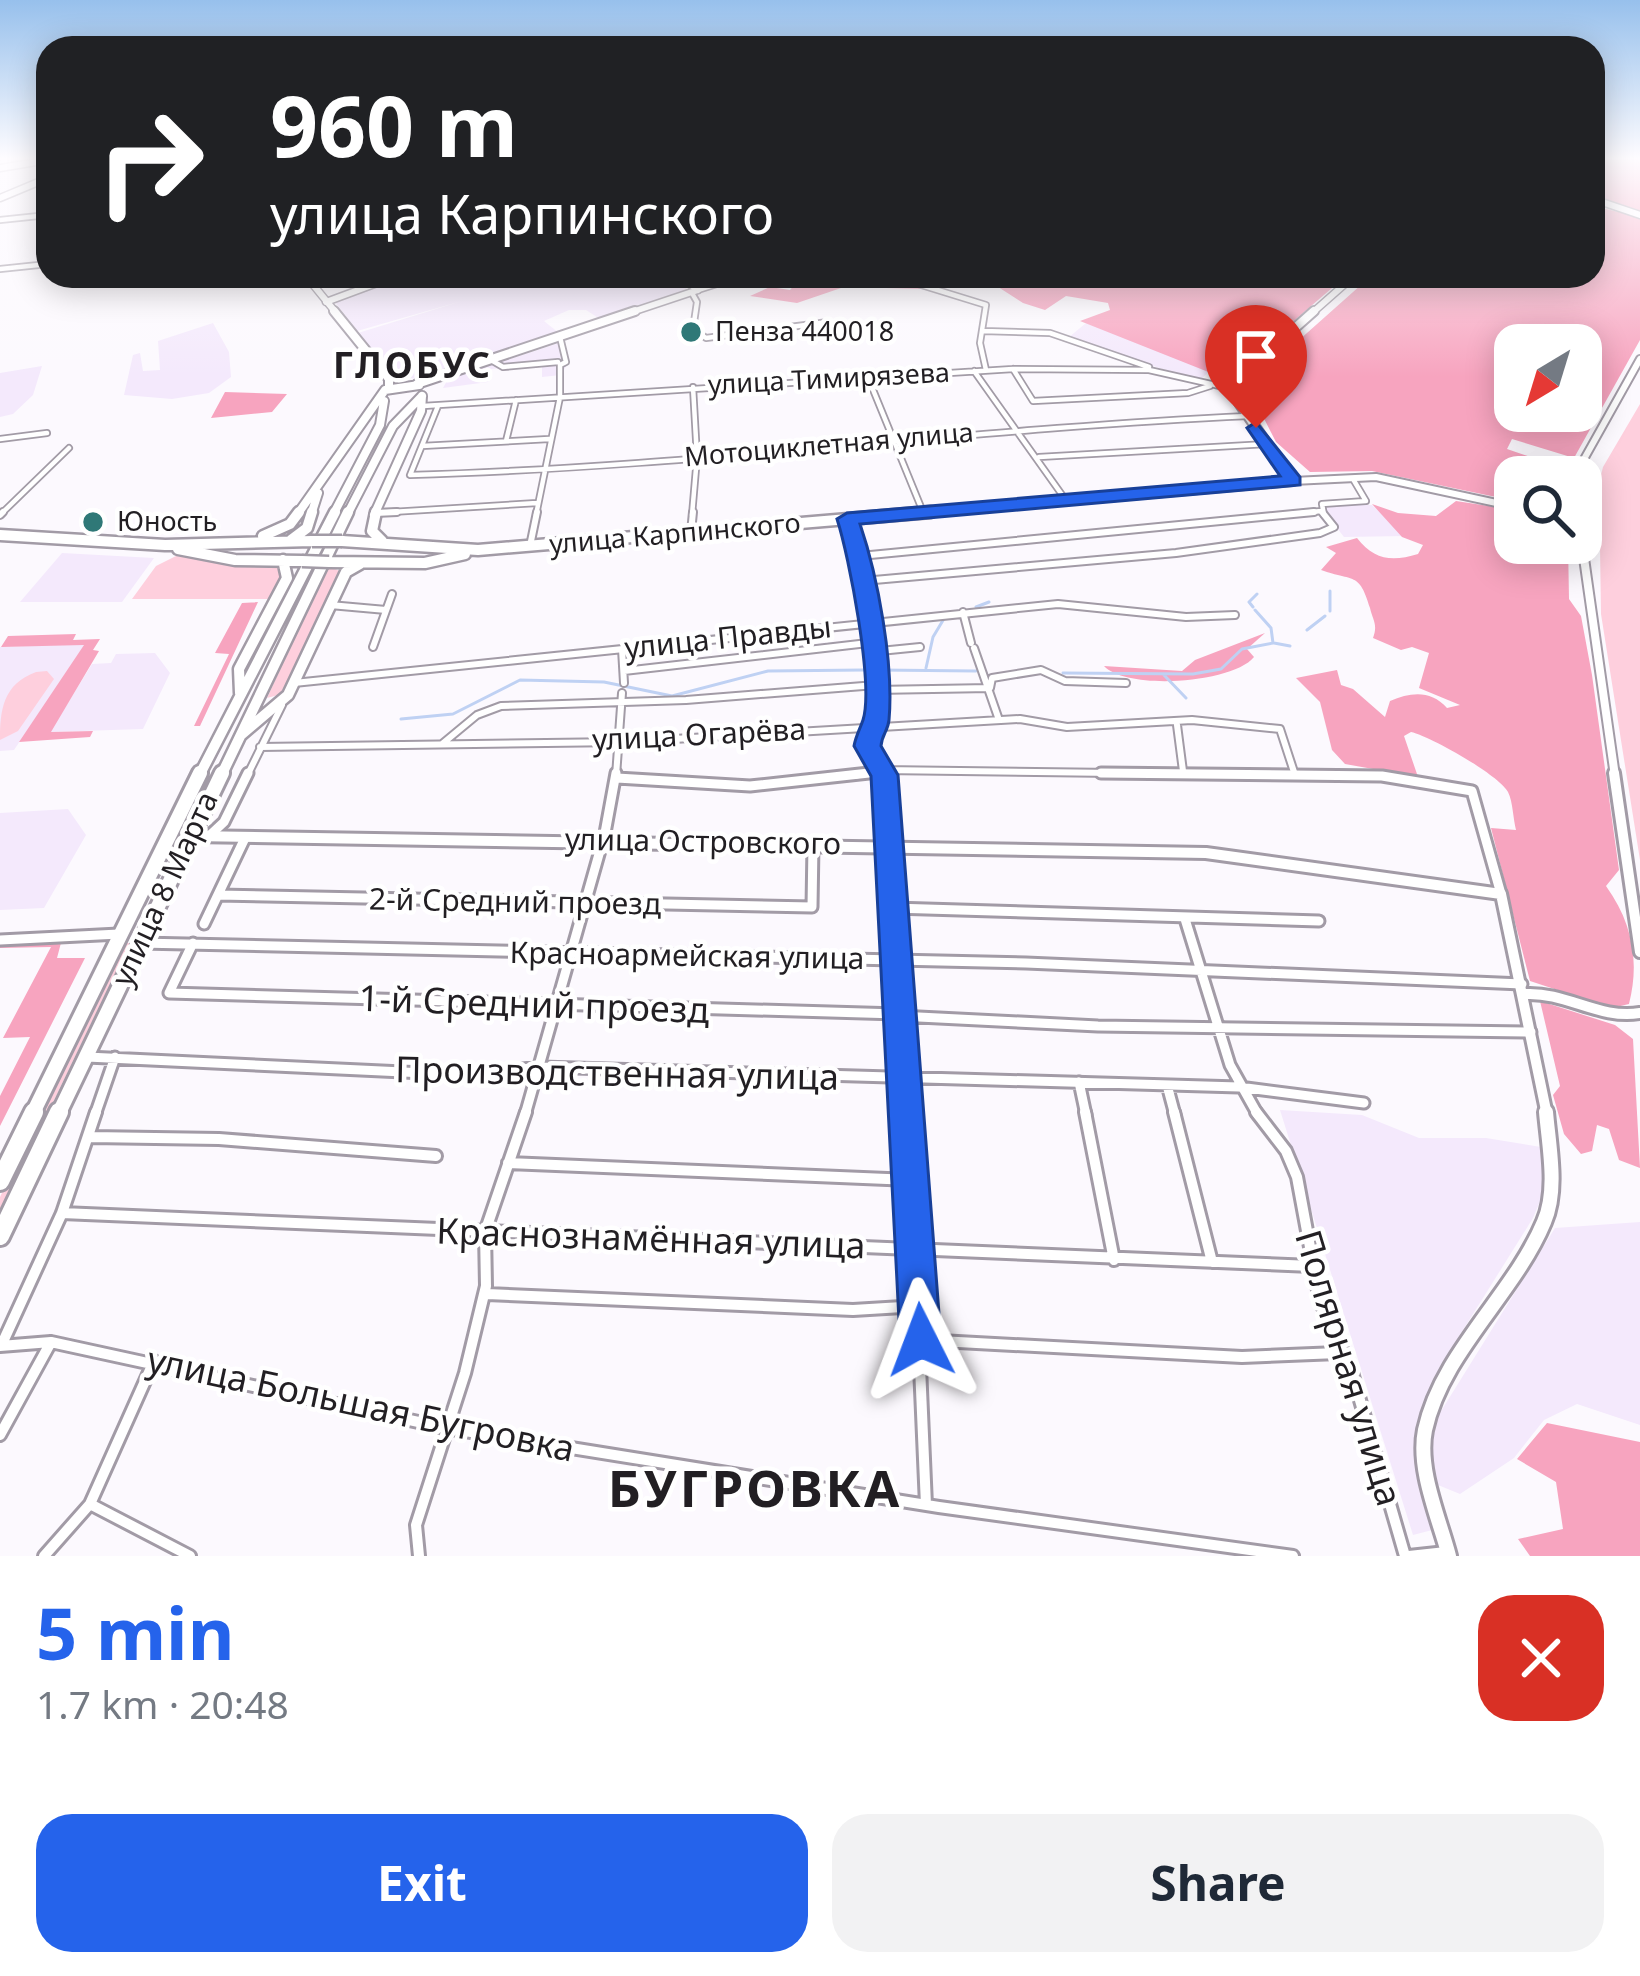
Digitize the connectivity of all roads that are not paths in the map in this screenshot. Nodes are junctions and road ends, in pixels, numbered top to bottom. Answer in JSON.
{"nodes":[{"id":1,"x":36,"y":265,"type":"edge"},
{"id":2,"x":0,"y":268,"type":"edge"},
{"id":3,"x":315,"y":288,"type":"edge"},
{"id":4,"x":364,"y":288,"type":"edge"},
{"id":5,"x":692,"y":288,"type":"edge"},
{"id":6,"x":704,"y":288,"type":"edge"},
{"id":7,"x":926,"y":288,"type":"edge"},
{"id":8,"x":1340,"y":288,"type":"edge"},
{"id":9,"x":695,"y":291,"type":"junction"},
{"id":10,"x":326,"y":302,"type":"junction"},
{"id":11,"x":828,"y":322,"type":"dead end"},
{"id":12,"x":983,"y":332,"type":"junction"},
{"id":13,"x":560,"y":337,"type":"junction"},
{"id":14,"x":1640,"y":359,"type":"edge"},
{"id":15,"x":491,"y":360,"type":"junction"},
{"id":16,"x":558,"y":362,"type":"dead end"},
{"id":17,"x":1013,"y":368,"type":"junction"},
{"id":18,"x":974,"y":370,"type":"junction"},
{"id":19,"x":986,"y":370,"type":"junction"},
{"id":20,"x":1168,"y":373,"type":"junction"},
{"id":21,"x":867,"y":375,"type":"junction"},
{"id":22,"x":389,"y":383,"type":"junction"},
{"id":23,"x":1211,"y":386,"type":"junction"},
{"id":24,"x":693,"y":387,"type":"junction"},
{"id":25,"x":1233,"y":389,"type":"junction"},
{"id":26,"x":419,"y":392,"type":"junction"},
{"id":27,"x":560,"y":398,"type":"junction"},
{"id":28,"x":383,"y":400,"type":"junction"},
{"id":29,"x":516,"y":400,"type":"junction"},
{"id":30,"x":437,"y":406,"type":"junction"},
{"id":31,"x":1248,"y":416,"type":"junction"},
{"id":32,"x":1017,"y":428,"type":"junction"},
{"id":33,"x":46,"y":433,"type":"dead end"},
{"id":34,"x":0,"y":439,"type":"edge"},
{"id":35,"x":549,"y":439,"type":"junction"},
{"id":36,"x":506,"y":441,"type":"junction"},
{"id":37,"x":894,"y":441,"type":"junction"},
{"id":38,"x":1267,"y":444,"type":"junction"},
{"id":39,"x":422,"y":446,"type":"junction"},
{"id":40,"x":69,"y":448,"type":"dead end"},
{"id":41,"x":1586,"y":456,"type":"edge"},
{"id":42,"x":697,"y":457,"type":"junction"},
{"id":43,"x":1040,"y":458,"type":"junction"},
{"id":44,"x":543,"y":471,"type":"junction"},
{"id":45,"x":1353,"y":479,"type":"junction"},
{"id":46,"x":1293,"y":481,"type":"junction"},
{"id":47,"x":321,"y":483,"type":"junction"},
{"id":48,"x":1065,"y":499,"type":"junction"},
{"id":49,"x":1494,"y":502,"type":"edge"},
{"id":50,"x":537,"y":503,"type":"junction"},
{"id":51,"x":1321,"y":512,"type":"junction"},
{"id":52,"x":375,"y":513,"type":"junction"},
{"id":53,"x":923,"y":513,"type":"junction"},
{"id":54,"x":0,"y":515,"type":"edge"},
{"id":55,"x":847,"y":519,"type":"junction"},
{"id":56,"x":691,"y":532,"type":"junction"},
{"id":57,"x":0,"y":535,"type":"edge"},
{"id":58,"x":235,"y":539,"type":"junction"},
{"id":59,"x":248,"y":540,"type":"junction"},
{"id":60,"x":290,"y":541,"type":"junction"},
{"id":61,"x":337,"y":542,"type":"junction"},
{"id":62,"x":392,"y":543,"type":"junction"},
{"id":63,"x":165,"y":545,"type":"junction"},
{"id":64,"x":530,"y":546,"type":"junction"},
{"id":65,"x":478,"y":550,"type":"junction"},
{"id":66,"x":860,"y":556,"type":"junction"},
{"id":67,"x":235,"y":560,"type":"junction"},
{"id":68,"x":283,"y":560,"type":"junction"},
{"id":69,"x":1585,"y":564,"type":"edge"},
{"id":70,"x":337,"y":565,"type":"junction"},
{"id":71,"x":381,"y":565,"type":"junction"},
{"id":72,"x":863,"y":581,"type":"junction"},
{"id":73,"x":392,"y":594,"type":"dead end"},
{"id":74,"x":330,"y":605,"type":"junction"},
{"id":75,"x":386,"y":610,"type":"junction"},
{"id":76,"x":963,"y":613,"type":"junction"},
{"id":77,"x":1235,"y":615,"type":"dead end"},
{"id":78,"x":864,"y":624,"type":"junction"},
{"id":79,"x":373,"y":647,"type":"dead end"},
{"id":80,"x":920,"y":647,"type":"dead end"},
{"id":81,"x":869,"y":648,"type":"junction"},
{"id":82,"x":622,"y":649,"type":"junction"},
{"id":83,"x":624,"y":671,"type":"junction"},
{"id":84,"x":1126,"y":683,"type":"dead end"},
{"id":85,"x":875,"y":687,"type":"junction"},
{"id":86,"x":990,"y":688,"type":"junction"},
{"id":87,"x":289,"y":691,"type":"junction"},
{"id":88,"x":622,"y":693,"type":"junction"},
{"id":89,"x":240,"y":694,"type":"junction"},
{"id":90,"x":257,"y":695,"type":"junction"},
{"id":91,"x":999,"y":720,"type":"junction"},
{"id":92,"x":1177,"y":725,"type":"junction"},
{"id":93,"x":876,"y":726,"type":"junction"},
{"id":94,"x":236,"y":740,"type":"junction"},
{"id":95,"x":622,"y":742,"type":"junction"},
{"id":96,"x":442,"y":744,"type":"junction"},
{"id":97,"x":260,"y":746,"type":"junction"},
{"id":98,"x":882,"y":770,"type":"junction"},
{"id":99,"x":1183,"y":771,"type":"junction"},
{"id":100,"x":1294,"y":775,"type":"junction"},
{"id":101,"x":617,"y":778,"type":"junction"},
{"id":102,"x":169,"y":836,"type":"junction"},
{"id":103,"x":190,"y":836,"type":"junction"},
{"id":104,"x":209,"y":836,"type":"junction"},
{"id":105,"x":246,"y":837,"type":"junction"},
{"id":106,"x":598,"y":841,"type":"junction"},
{"id":107,"x":813,"y":844,"type":"junction"},
{"id":108,"x":889,"y":845,"type":"junction"},
{"id":109,"x":1501,"y":894,"type":"junction"},
{"id":110,"x":218,"y":895,"type":"junction"},
{"id":111,"x":585,"y":905,"type":"junction"},
{"id":112,"x":893,"y":908,"type":"junction"},
{"id":113,"x":1185,"y":919,"type":"junction"},
{"id":114,"x":1319,"y":921,"type":"dead end"},
{"id":115,"x":204,"y":924,"type":"dead end"},
{"id":116,"x":121,"y":934,"type":"junction"},
{"id":117,"x":0,"y":940,"type":"edge"},
{"id":118,"x":193,"y":943,"type":"junction"},
{"id":119,"x":139,"y":944,"type":"junction"},
{"id":120,"x":1640,"y":952,"type":"edge"},
{"id":121,"x":571,"y":955,"type":"junction"},
{"id":122,"x":896,"y":959,"type":"junction"},
{"id":123,"x":1202,"y":973,"type":"junction"},
{"id":124,"x":1525,"y":989,"type":"junction"},
{"id":125,"x":558,"y":1006,"type":"junction"},
{"id":126,"x":1640,"y":1013,"type":"edge"},
{"id":127,"x":899,"y":1015,"type":"junction"},
{"id":128,"x":1219,"y":1024,"type":"junction"},
{"id":129,"x":1533,"y":1032,"type":"junction"},
{"id":130,"x":85,"y":1057,"type":"junction"},
{"id":131,"x":115,"y":1057,"type":"junction"},
{"id":132,"x":541,"y":1067,"type":"junction"},
{"id":133,"x":904,"y":1076,"type":"junction"},
{"id":134,"x":1079,"y":1082,"type":"junction"},
{"id":135,"x":1167,"y":1085,"type":"junction"},
{"id":136,"x":1239,"y":1088,"type":"junction"},
{"id":137,"x":1364,"y":1102,"type":"dead end"},
{"id":138,"x":91,"y":1137,"type":"junction"},
{"id":139,"x":436,"y":1156,"type":"dead end"},
{"id":140,"x":508,"y":1163,"type":"junction"},
{"id":141,"x":911,"y":1180,"type":"junction"},
{"id":142,"x":0,"y":1181,"type":"edge"},
{"id":143,"x":62,"y":1213,"type":"junction"},
{"id":144,"x":485,"y":1232,"type":"junction"},
{"id":145,"x":0,"y":1236,"type":"edge"},
{"id":146,"x":916,"y":1249,"type":"junction"},
{"id":147,"x":1114,"y":1260,"type":"junction"},
{"id":148,"x":1212,"y":1262,"type":"junction"},
{"id":149,"x":1312,"y":1266,"type":"junction"},
{"id":150,"x":488,"y":1294,"type":"junction"},
{"id":151,"x":919,"y":1306,"type":"junction"},
{"id":152,"x":921,"y":1340,"type":"junction"},
{"id":153,"x":51,"y":1342,"type":"junction"},
{"id":154,"x":1,"y":1345,"type":"edge"},
{"id":155,"x":1338,"y":1353,"type":"junction"},
{"id":156,"x":154,"y":1361,"type":"junction"},
{"id":157,"x":446,"y":1428,"type":"junction"},
{"id":158,"x":0,"y":1435,"type":"edge"},
{"id":159,"x":90,"y":1504,"type":"junction"},
{"id":160,"x":926,"y":1505,"type":"junction"},
{"id":161,"x":1448,"y":1554,"type":"edge"},
{"id":162,"x":44,"y":1556,"type":"edge"},
{"id":163,"x":190,"y":1556,"type":"edge"},
{"id":164,"x":418,"y":1556,"type":"edge"},
{"id":165,"x":1294,"y":1556,"type":"edge"},
{"id":166,"x":1407,"y":1556,"type":"edge"}],
"edges":[{"from":1,"to":2,"type":"street"},
{"from":3,"to":10,"type":"main road"},
{"from":4,"to":10,"type":"main road"},
{"from":5,"to":9,"type":"main road"},
{"from":6,"to":9,"type":"street"},
{"from":7,"to":12,"type":"street"},
{"from":8,"to":25,"type":"main road"},
{"from":9,"to":11,"type":"street"},
{"from":9,"to":13,"type":"main road"},
{"from":10,"to":22,"type":"main road"},
{"from":12,"to":19,"type":"street"},
{"from":12,"to":20,"type":"street"},
{"from":13,"to":15,"type":"main road"},
{"from":13,"to":27,"type":"street"},
{"from":14,"to":41,"type":"street"},
{"from":15,"to":16,"type":"street"},
{"from":15,"to":26,"type":"main road"},
{"from":17,"to":19,"type":"street","name":"улица Тимирязева"},
{"from":17,"to":20,"type":"street","name":"улица Тимирязева"},
{"from":17,"to":23,"type":"street"},
{"from":18,"to":19,"type":"street","name":"улица Тимирязева"},
{"from":18,"to":21,"type":"street","name":"улица Тимирязева"},
{"from":18,"to":32,"type":"street"},
{"from":20,"to":23,"type":"street","name":"улица Тимирязева"},
{"from":21,"to":24,"type":"street","name":"улица Тимирязева"},
{"from":21,"to":37,"type":"street"},
{"from":22,"to":26,"type":"main road"},
{"from":22,"to":28,"type":"main road"},
{"from":23,"to":25,"type":"street","name":"улица Тимирязева"},
{"from":24,"to":27,"type":"street","name":"улица Тимирязева"},
{"from":24,"to":42,"type":"street"},
{"from":25,"to":31,"type":"main road"},
{"from":26,"to":28,"type":"main road"},
{"from":26,"to":30,"type":"street","name":"улица Тимирязева"},
{"from":26,"to":52,"type":"main road"},
{"from":26,"to":61,"type":"main road","name":"улица 8 Марта"},
{"from":27,"to":29,"type":"street","name":"улица Тимирязева"},
{"from":27,"to":35,"type":"street"},
{"from":28,"to":47,"type":"main road"},
{"from":28,"to":89,"type":"main road","name":"улица 8 Марта"},
{"from":29,"to":30,"type":"street","name":"улица Тимирязева"},
{"from":29,"to":36,"type":"street"},
{"from":30,"to":39,"type":"street"},
{"from":31,"to":32,"type":"street","name":"Мотоциклетная улица"},
{"from":31,"to":38,"type":"main road"},
{"from":32,"to":37,"type":"street","name":"Мотоциклетная улица"},
{"from":32,"to":43,"type":"street"},
{"from":33,"to":34,"type":"street"},
{"from":35,"to":36,"type":"street"},
{"from":35,"to":44,"type":"street"},
{"from":36,"to":39,"type":"street"},
{"from":37,"to":42,"type":"street","name":"Мотоциклетная улица"},
{"from":37,"to":53,"type":"street"},
{"from":38,"to":43,"type":"street"},
{"from":38,"to":46,"type":"main road"},
{"from":39,"to":44,"type":"street","name":"Мотоциклетная улица"},
{"from":40,"to":54,"type":"street"},
{"from":42,"to":44,"type":"street","name":"Мотоциклетная улица"},
{"from":42,"to":56,"type":"street"},
{"from":43,"to":48,"type":"street"},
{"from":44,"to":50,"type":"street"},
{"from":45,"to":46,"type":"street","name":"улица Карпинского"},
{"from":45,"to":49,"type":"street","name":"улица Карпинского"},
{"from":45,"to":51,"type":"street"},
{"from":46,"to":48,"type":"main road","name":"улица Карпинского"},
{"from":47,"to":58,"type":"main road"},
{"from":47,"to":60,"type":"main road"},
{"from":48,"to":53,"type":"main road","name":"улица Карпинского"},
{"from":50,"to":52,"type":"street"},
{"from":50,"to":64,"type":"street"},
{"from":51,"to":66,"type":"street"},
{"from":51,"to":72,"type":"street"},
{"from":52,"to":62,"type":"main road"},
{"from":53,"to":55,"type":"main road","name":"улица Карпинского"},
{"from":55,"to":56,"type":"main road","name":"улица Карпинского"},
{"from":55,"to":66,"type":"street"},
{"from":56,"to":64,"type":"main road","name":"улица Карпинского"},
{"from":57,"to":63,"type":"main road","name":"улица Карпинского"},
{"from":58,"to":59,"type":"main road","name":"улица Карпинского"},
{"from":58,"to":63,"type":"main road","name":"улица Карпинского"},
{"from":59,"to":60,"type":"main road","name":"улица Карпинского"},
{"from":59,"to":67,"type":"main road"},
{"from":60,"to":61,"type":"main road","name":"улица Карпинского","bridge":true},
{"from":61,"to":62,"type":"main road","name":"улица Карпинского"},
{"from":61,"to":90,"type":"main road","name":"улица 8 Марта"},
{"from":62,"to":65,"type":"main road","name":"улица Карпинского"},
{"from":62,"to":71,"type":"main road"},
{"from":63,"to":67,"type":"main road","name":"улица Карпинского"},
{"from":64,"to":65,"type":"main road","name":"улица Карпинского"},
{"from":65,"to":71,"type":"main road","name":"улица Карпинского"},
{"from":66,"to":72,"type":"street"},
{"from":67,"to":68,"type":"main road","name":"улица Карпинского"},
{"from":68,"to":70,"type":"main road","name":"улица Карпинского","bridge":true},
{"from":68,"to":89,"type":"main road"},
{"from":69,"to":120,"type":"street"},
{"from":70,"to":71,"type":"main road","name":"улица Карпинского"},
{"from":70,"to":74,"type":"main road"},
{"from":72,"to":78,"type":"street"},
{"from":73,"to":75,"type":"street"},
{"from":74,"to":75,"type":"street"},
{"from":74,"to":87,"type":"main road"},
{"from":75,"to":79,"type":"street"},
{"from":76,"to":77,"type":"street","name":"улица Правды"},
{"from":76,"to":78,"type":"street","name":"улица Правды"},
{"from":76,"to":86,"type":"street"},
{"from":78,"to":81,"type":"street"},
{"from":78,"to":82,"type":"street","name":"улица Правды"},
{"from":80,"to":81,"type":"street"},
{"from":81,"to":83,"type":"street"},
{"from":81,"to":85,"type":"street"},
{"from":82,"to":83,"type":"street"},
{"from":82,"to":87,"type":"street","name":"улица Правды"},
{"from":83,"to":88,"type":"street"},
{"from":84,"to":86,"type":"street"},
{"from":85,"to":86,"type":"street"},
{"from":85,"to":88,"type":"street"},
{"from":85,"to":93,"type":"street"},
{"from":86,"to":91,"type":"street"},
{"from":87,"to":90,"type":"main road"},
{"from":87,"to":94,"type":"main road"},
{"from":87,"to":97,"type":"street"},
{"from":88,"to":95,"type":"street"},
{"from":88,"to":96,"type":"street"},
{"from":89,"to":102,"type":"main road","name":"улица 8 Марта"},
{"from":90,"to":94,"type":"main road","name":"улица 8 Марта"},
{"from":91,"to":92,"type":"street","name":"улица Огарёва"},
{"from":91,"to":93,"type":"street","name":"улица Огарёва"},
{"from":92,"to":99,"type":"street"},
{"from":92,"to":100,"type":"street","name":"улица Огарёва"},
{"from":93,"to":95,"type":"street","name":"улица Огарёва"},
{"from":93,"to":98,"type":"street"},
{"from":94,"to":103,"type":"main road","name":"улица 8 Марта"},
{"from":95,"to":96,"type":"street","name":"улица Огарёва"},
{"from":95,"to":101,"type":"street"},
{"from":96,"to":97,"type":"street","name":"улица Огарёва"},
{"from":97,"to":104,"type":"street"},
{"from":98,"to":99,"type":"street"},
{"from":98,"to":101,"type":"street"},
{"from":98,"to":108,"type":"street"},
{"from":99,"to":100,"type":"street"},
{"from":100,"to":109,"type":"street"},
{"from":101,"to":106,"type":"street"},
{"from":102,"to":103,"type":"main road"},
{"from":102,"to":116,"type":"main road","name":"улица 8 Марта"},
{"from":103,"to":104,"type":"street","name":"улица Островского"},
{"from":103,"to":119,"type":"main road","name":"улица 8 Марта"},
{"from":104,"to":105,"type":"street","name":"улица Островского"},
{"from":105,"to":106,"type":"street","name":"улица Островского"},
{"from":105,"to":110,"type":"street"},
{"from":106,"to":107,"type":"street","name":"улица Островского"},
{"from":106,"to":111,"type":"street"},
{"from":107,"to":108,"type":"street","name":"улица Островского"},
{"from":107,"to":111,"type":"street","name":"2-й Средний проезд"},
{"from":108,"to":109,"type":"street","name":"улица Островского"},
{"from":108,"to":112,"type":"street"},
{"from":109,"to":124,"type":"street"},
{"from":110,"to":111,"type":"street","name":"2-й Средний проезд"},
{"from":110,"to":115,"type":"street"},
{"from":111,"to":121,"type":"street"},
{"from":112,"to":113,"type":"street"},
{"from":112,"to":122,"type":"street"},
{"from":113,"to":114,"type":"street"},
{"from":113,"to":123,"type":"street","name":"Полярная улица"},
{"from":116,"to":117,"type":"street"},
{"from":116,"to":142,"type":"main road","name":"улица 8 Марта"},
{"from":118,"to":119,"type":"street","name":"Красноармейская улица"},
{"from":118,"to":121,"type":"street","name":"Красноармейская улица"},
{"from":118,"to":125,"type":"street","name":"1-й Средний проезд"},
{"from":119,"to":130,"type":"main road","name":"улица 8 Марта"},
{"from":121,"to":122,"type":"street","name":"Красноармейская улица"},
{"from":121,"to":125,"type":"street"},
{"from":122,"to":123,"type":"street","name":"Красноармейская улица"},
{"from":122,"to":127,"type":"street"},
{"from":123,"to":124,"type":"street","name":"Красноармейская улица"},
{"from":123,"to":128,"type":"street","name":"Полярная улица"},
{"from":124,"to":126,"type":"street"},
{"from":124,"to":129,"type":"street"},
{"from":125,"to":127,"type":"street","name":"1-й Средний проезд"},
{"from":125,"to":132,"type":"street"},
{"from":127,"to":128,"type":"street","name":"1-й Средний проезд"},
{"from":127,"to":133,"type":"street"},
{"from":128,"to":129,"type":"street","name":"1-й Средний проезд"},
{"from":128,"to":136,"type":"street","name":"Полярная улица"},
{"from":129,"to":161,"type":"street"},
{"from":130,"to":131,"type":"street","name":"Производственная улица"},
{"from":130,"to":145,"type":"main road","name":"улица 8 Марта"},
{"from":131,"to":132,"type":"street","name":"Производственная улица"},
{"from":131,"to":138,"type":"street"},
{"from":132,"to":133,"type":"street","name":"Производственная улица"},
{"from":132,"to":140,"type":"street"},
{"from":133,"to":134,"type":"street","name":"Производственная улица"},
{"from":133,"to":141,"type":"street"},
{"from":134,"to":135,"type":"street","name":"Производственная улица"},
{"from":134,"to":147,"type":"street"},
{"from":135,"to":136,"type":"street","name":"Производственная улица"},
{"from":135,"to":148,"type":"street"},
{"from":136,"to":137,"type":"street","name":"Производственная улица"},
{"from":136,"to":149,"type":"street","name":"Полярная улица"},
{"from":138,"to":139,"type":"street"},
{"from":138,"to":143,"type":"street"},
{"from":140,"to":141,"type":"street"},
{"from":140,"to":144,"type":"street"},
{"from":141,"to":146,"type":"street"},
{"from":143,"to":144,"type":"street","name":"Краснознамённая улица"},
{"from":143,"to":154,"type":"street"},
{"from":144,"to":146,"type":"street","name":"Краснознамённая улица"},
{"from":144,"to":150,"type":"street"},
{"from":146,"to":147,"type":"street","name":"Краснознамённая улица"},
{"from":146,"to":151,"type":"street"},
{"from":147,"to":148,"type":"street","name":"Краснознамённая улица"},
{"from":148,"to":149,"type":"street","name":"Краснознамённая улица"},
{"from":149,"to":155,"type":"street","name":"Полярная улица"},
{"from":150,"to":151,"type":"street"},
{"from":150,"to":157,"type":"street"},
{"from":151,"to":152,"type":"street"},
{"from":152,"to":155,"type":"street"},
{"from":152,"to":160,"type":"street"},
{"from":153,"to":154,"type":"street","name":"улица Большая Бугровка"},
{"from":153,"to":156,"type":"street","name":"улица Большая Бугровка"},
{"from":153,"to":158,"type":"street"},
{"from":155,"to":166,"type":"street","name":"Полярная улица"},
{"from":156,"to":157,"type":"street","name":"улица Большая Бугровка"},
{"from":156,"to":159,"type":"street"},
{"from":157,"to":160,"type":"street","name":"улица Большая Бугровка"},
{"from":157,"to":164,"type":"street"},
{"from":159,"to":162,"type":"street"},
{"from":159,"to":163,"type":"street"},
{"from":160,"to":165,"type":"street","name":"улица Большая Бугровка"},
{"from":161,"to":166,"type":"street"}]}
